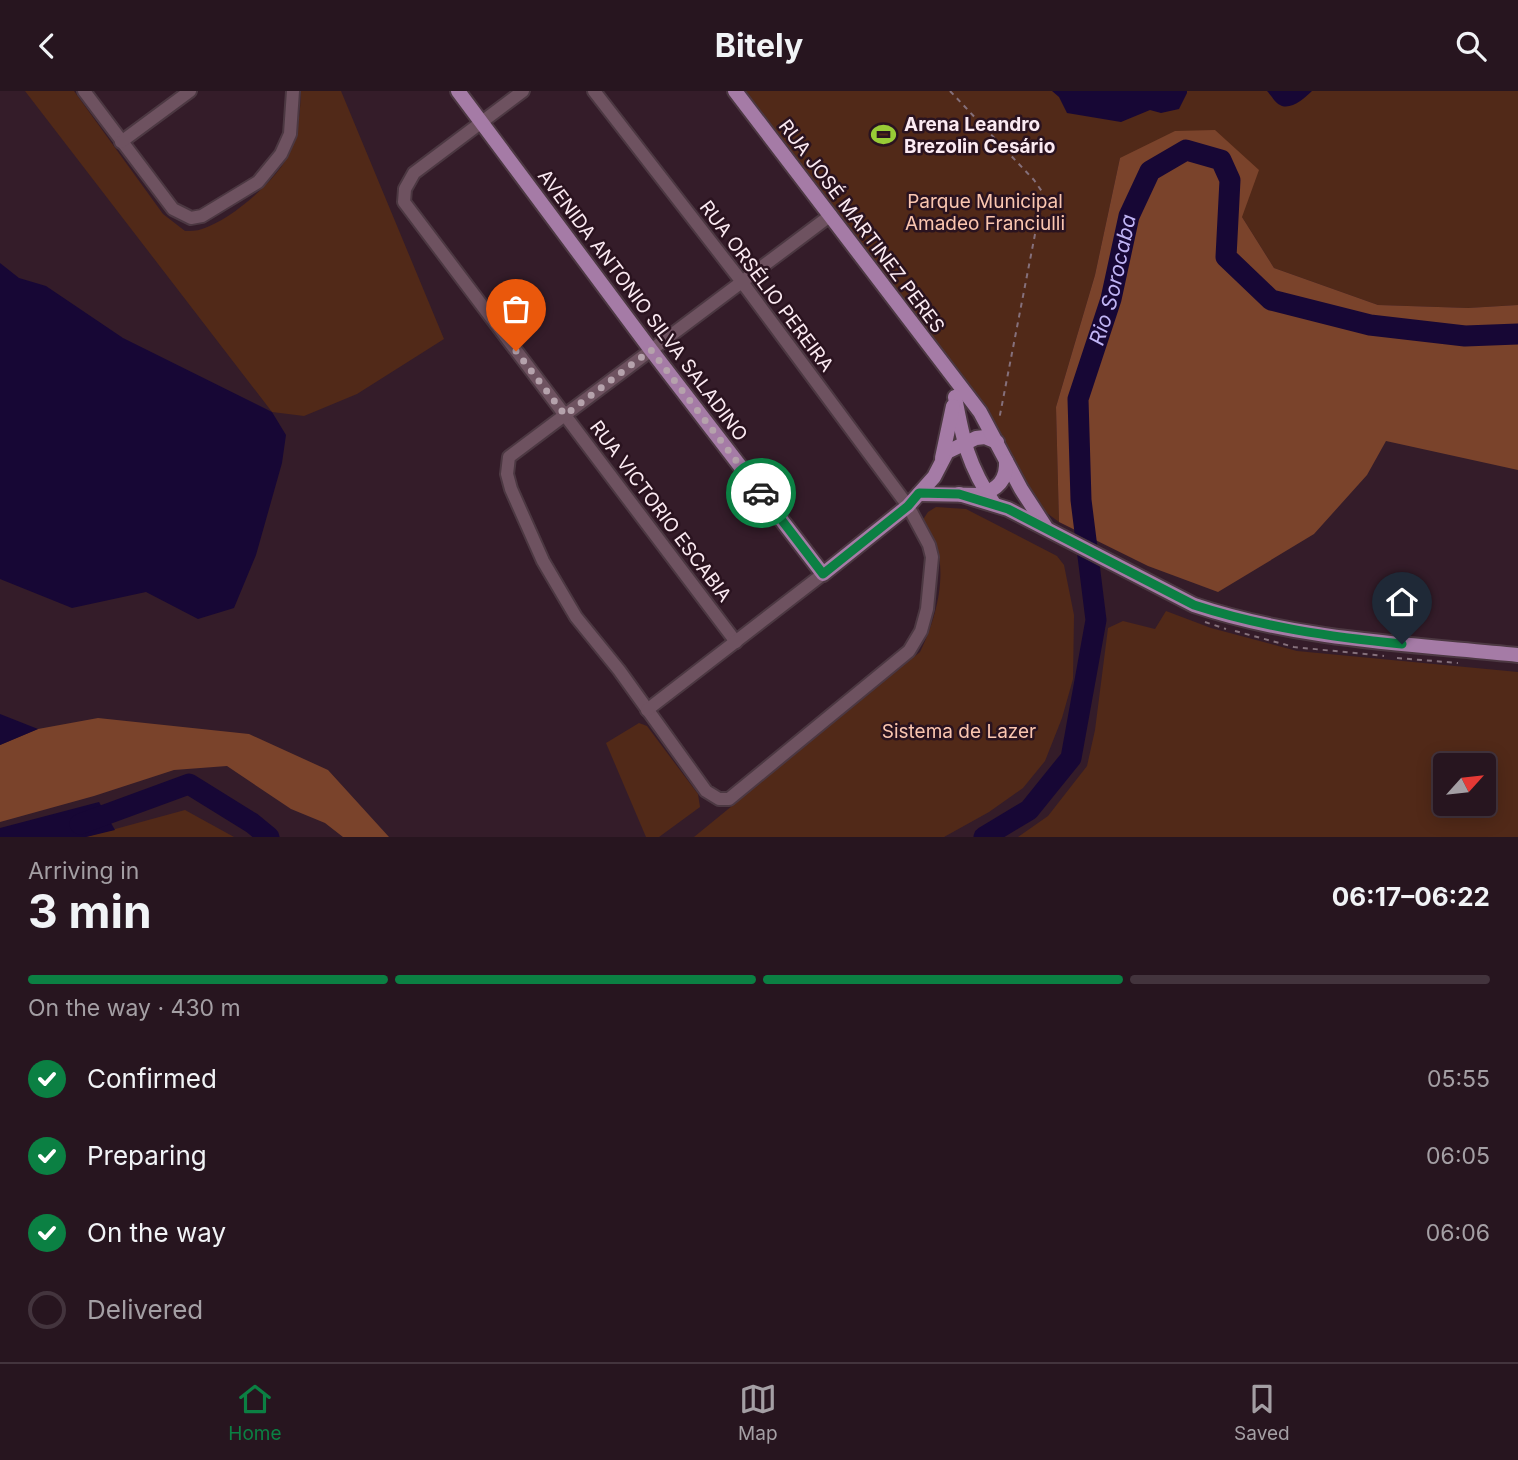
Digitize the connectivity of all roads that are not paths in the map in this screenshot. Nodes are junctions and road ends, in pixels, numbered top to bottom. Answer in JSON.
{"nodes":[{"id":1,"x":84,"y":91,"type":"edge"},
{"id":2,"x":190,"y":91,"type":"edge"},
{"id":3,"x":293,"y":91,"type":"edge"},
{"id":4,"x":458,"y":91,"type":"edge"},
{"id":5,"x":523,"y":91,"type":"edge"},
{"id":6,"x":594,"y":91,"type":"edge"},
{"id":7,"x":735,"y":91,"type":"edge"},
{"id":8,"x":482,"y":122,"type":"junction"},
{"id":9,"x":121,"y":142,"type":"junction"},
{"id":10,"x":831,"y":215,"type":"junction"},
{"id":11,"x":741,"y":282,"type":"junction"},
{"id":12,"x":651,"y":350,"type":"junction"},
{"id":13,"x":957,"y":390,"type":"junction"},
{"id":14,"x":565,"y":415,"type":"junction"},
{"id":15,"x":997,"y":442,"type":"junction"},
{"id":16,"x":963,"y":443,"type":"junction"},
{"id":17,"x":942,"y":459,"type":"junction"},
{"id":18,"x":1006,"y":461,"type":"junction"},
{"id":19,"x":919,"y":493,"type":"junction"},
{"id":20,"x":990,"y":498,"type":"junction"},
{"id":21,"x":908,"y":506,"type":"junction"},
{"id":22,"x":1049,"y":530,"type":"junction"},
{"id":23,"x":823,"y":574,"type":"junction"},
{"id":24,"x":736,"y":642,"type":"junction"},
{"id":25,"x":1518,"y":655,"type":"edge"},
{"id":26,"x":647,"y":710,"type":"junction"}],
"edges":[{"from":1,"to":9,"type":"street"},
{"from":2,"to":9,"type":"street"},
{"from":3,"to":9,"type":"street"},
{"from":4,"to":8,"type":"main road","name":"AVENIDA ANTONIO SILVA SALADINO"},
{"from":5,"to":8,"type":"street"},
{"from":6,"to":11,"type":"street","name":"RUA ORSÉLIO PEREIRA"},
{"from":7,"to":10,"type":"main road","name":"RUA JOSÉ MARTINEZ PERES"},
{"from":8,"to":12,"type":"main road","name":"AVENIDA ANTONIO SILVA SALADINO"},
{"from":8,"to":14,"type":"street","name":"RUA VICTORIO ESCABIA"},
{"from":10,"to":11,"type":"street"},
{"from":10,"to":13,"type":"main road","name":"RUA JOSÉ MARTINEZ PERES"},
{"from":11,"to":12,"type":"street"},
{"from":11,"to":21,"type":"street","name":"RUA ORSÉLIO PEREIRA"},
{"from":12,"to":14,"type":"street"},
{"from":12,"to":23,"type":"main road","name":"AVENIDA ANTONIO SILVA SALADINO"},
{"from":13,"to":15,"type":"main road","name":"RUA JOSÉ MARTINEZ PERES"},
{"from":13,"to":16,"type":"main road","name":"RUA JOSÉ MARTINEZ PERES"},
{"from":13,"to":17,"type":"main road"},
{"from":14,"to":24,"type":"street","name":"RUA VICTORIO ESCABIA"},
{"from":14,"to":26,"type":"street"},
{"from":15,"to":16,"type":"main road"},
{"from":15,"to":18,"type":"main road","name":"RUA JOSÉ MARTINEZ PERES"},
{"from":16,"to":17,"type":"main road"},
{"from":16,"to":20,"type":"main road","name":"RUA JOSÉ MARTINEZ PERES"},
{"from":17,"to":19,"type":"main road"},
{"from":18,"to":20,"type":"main road"},
{"from":18,"to":22,"type":"main road","name":"RUA JOSÉ MARTINEZ PERES"},
{"from":19,"to":20,"type":"main road"},
{"from":19,"to":21,"type":"main road"},
{"from":20,"to":22,"type":"main road"},
{"from":21,"to":23,"type":"main road"},
{"from":21,"to":26,"type":"street"},
{"from":22,"to":25,"type":"main road"},
{"from":23,"to":24,"type":"street"},
{"from":24,"to":26,"type":"street"}]}
